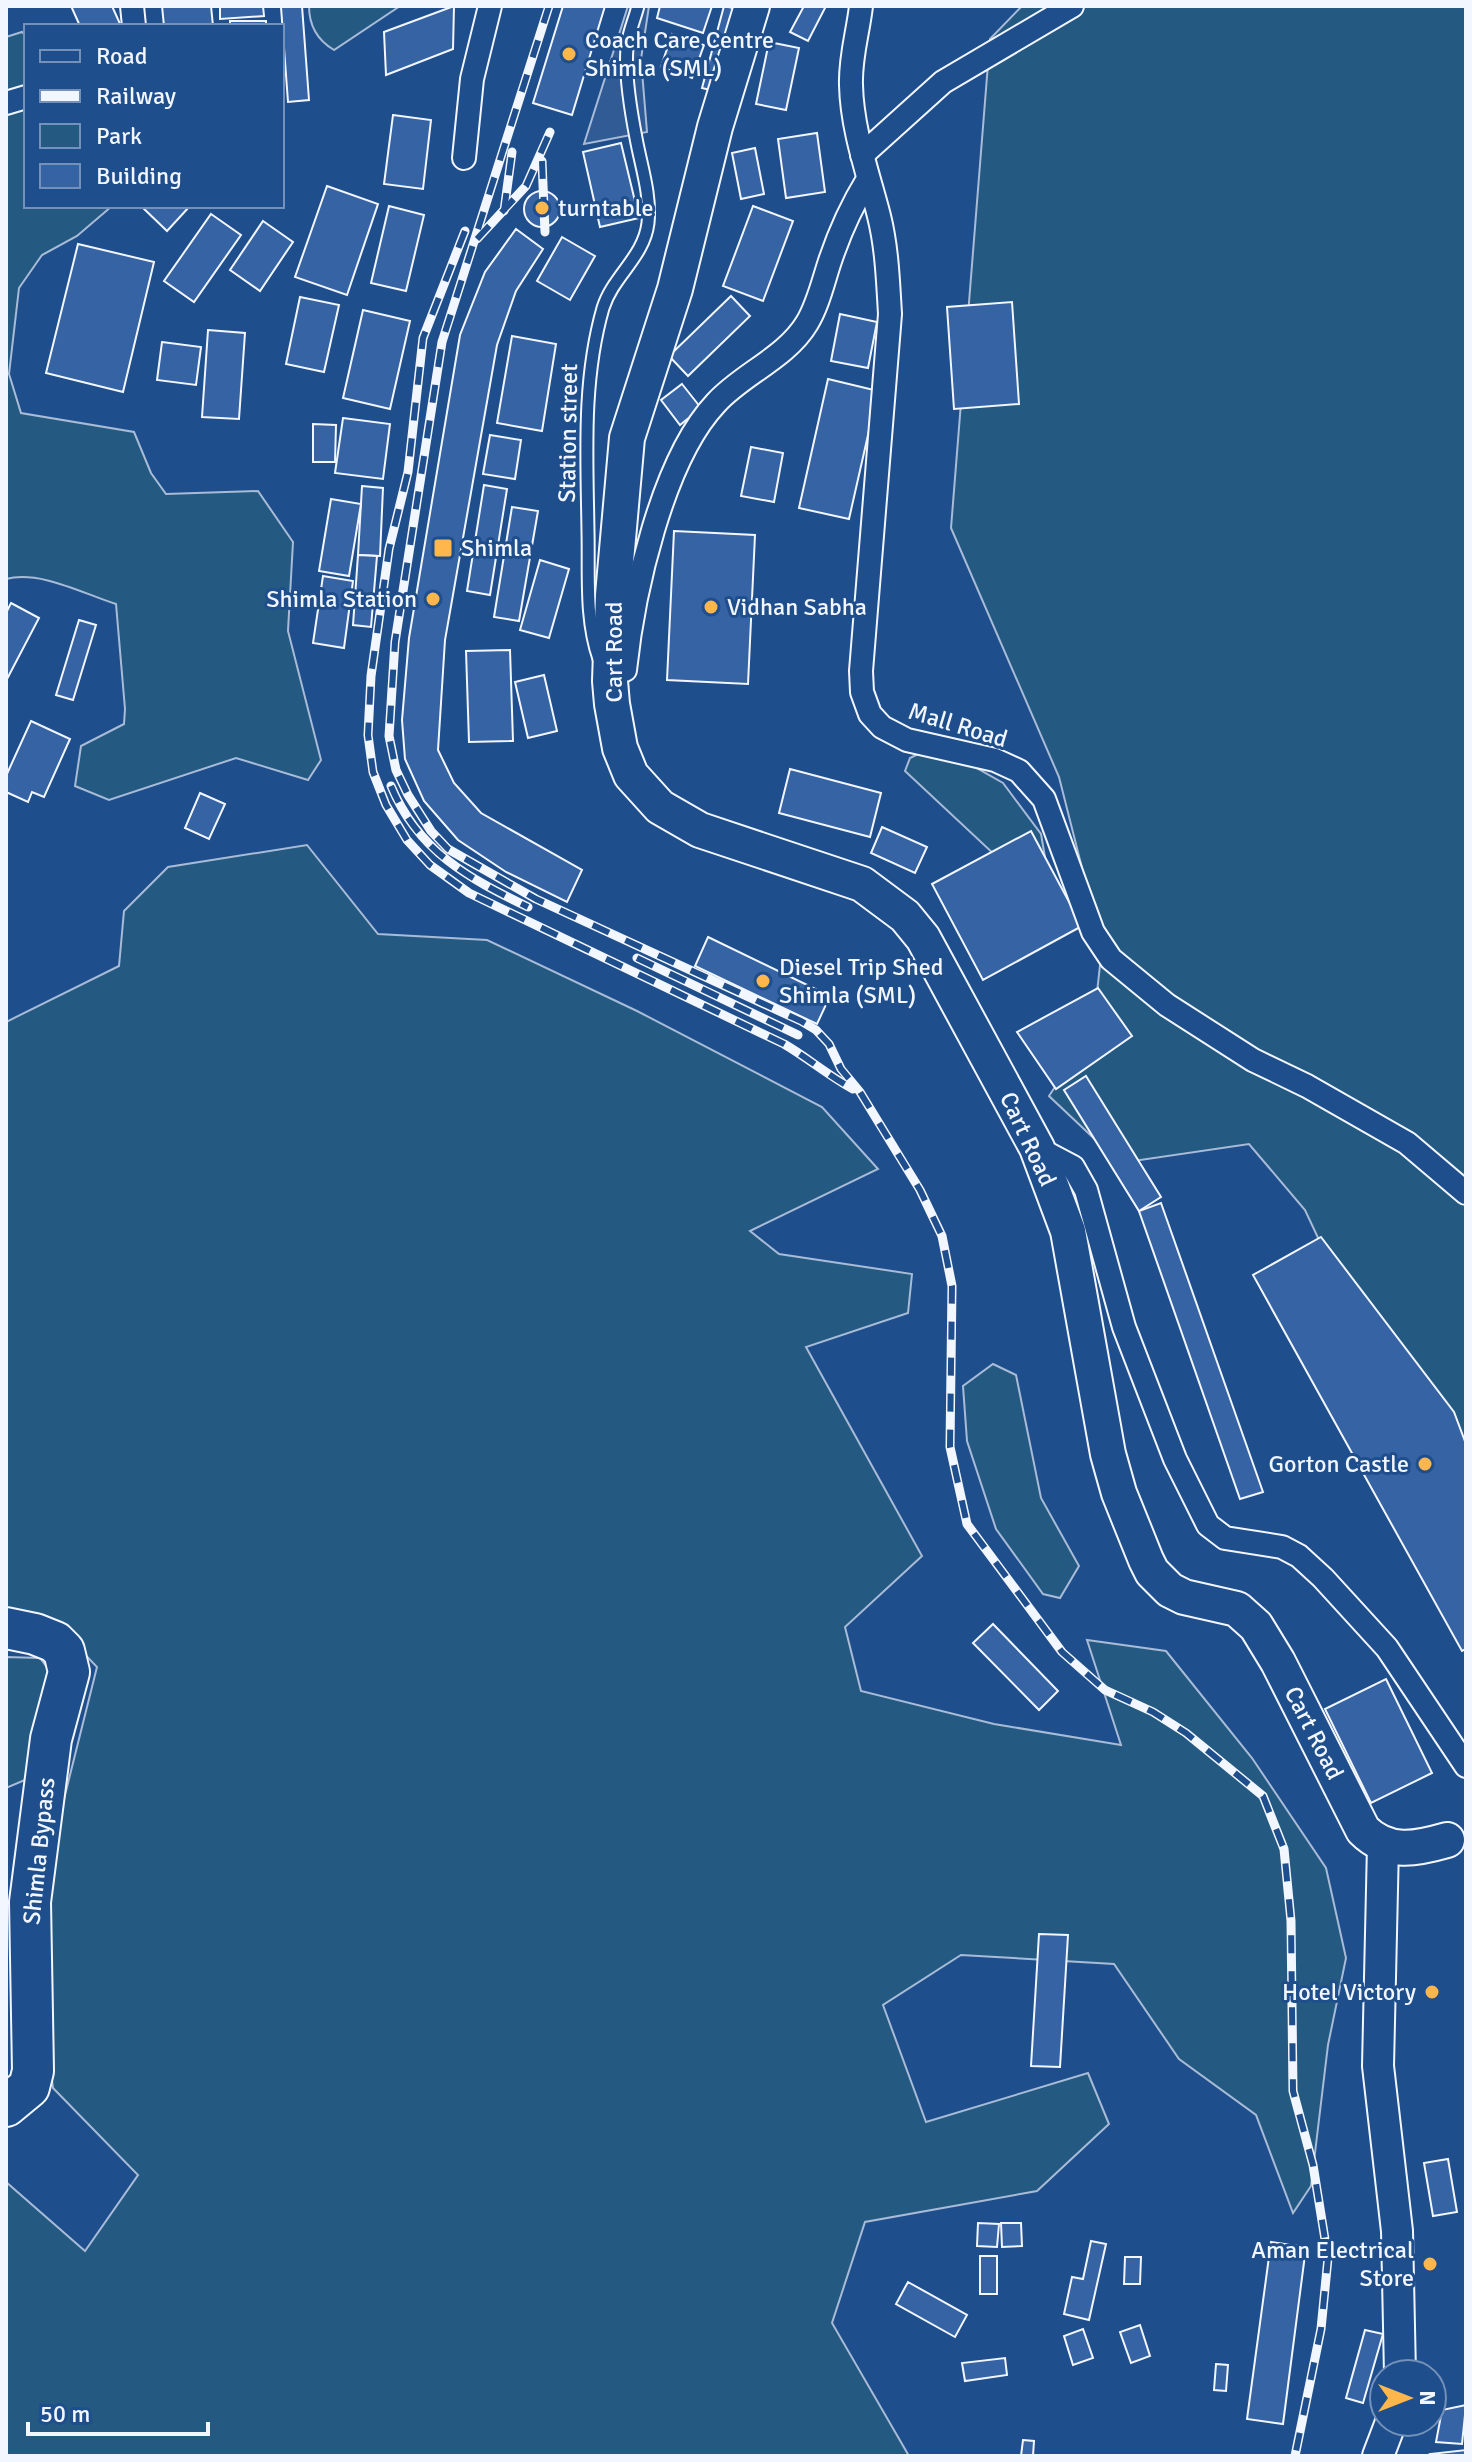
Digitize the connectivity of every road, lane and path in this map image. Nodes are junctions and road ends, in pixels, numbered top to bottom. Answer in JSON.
{"nodes":[{"id":1,"x":490,"y":6,"type":"edge"},
{"id":2,"x":638,"y":6,"type":"edge"},
{"id":3,"x":752,"y":6,"type":"edge"},
{"id":4,"x":861,"y":6,"type":"edge"},
{"id":5,"x":1072,"y":6,"type":"edge"},
{"id":6,"x":862,"y":155,"type":"junction"},
{"id":7,"x":464,"y":158,"type":"dead end"},
{"id":8,"x":868,"y":179,"type":"junction"},
{"id":9,"x":610,"y":681,"type":"junction"},
{"id":10,"x":631,"y":775,"type":"junction"},
{"id":11,"x":1037,"y":1148,"type":"junction"},
{"id":12,"x":1466,"y":1193,"type":"edge"},
{"id":13,"x":6,"y":1628,"type":"edge"},
{"id":14,"x":1466,"y":1766,"type":"edge"},
{"id":15,"x":1447,"y":1840,"type":"dead end"},
{"id":16,"x":1383,"y":1845,"type":"junction"},
{"id":17,"x":6,"y":2106,"type":"edge"},
{"id":18,"x":1400,"y":2358,"type":"edge"}],
"edges":[{"from":1,"to":7,"type":"street"},
{"from":2,"to":9,"type":"lane","name":"Station street"},
{"from":3,"to":9,"type":"main road","name":"Cart Road"},
{"from":4,"to":6,"type":"street","name":"Mall Road"},
{"from":5,"to":6,"type":"street"},
{"from":6,"to":8,"type":"street","name":"Mall Road"},
{"from":8,"to":10,"type":"street"},
{"from":8,"to":12,"type":"street","name":"Mall Road"},
{"from":9,"to":10,"type":"main road","name":"Cart Road"},
{"from":10,"to":11,"type":"main road","name":"Cart Road"},
{"from":11,"to":14,"type":"street"},
{"from":11,"to":16,"type":"main road","name":"Cart Road"},
{"from":13,"to":17,"type":"highway","name":"Shimla Bypass"},
{"from":15,"to":16,"type":"main road"},
{"from":16,"to":18,"type":"main road"}]}
